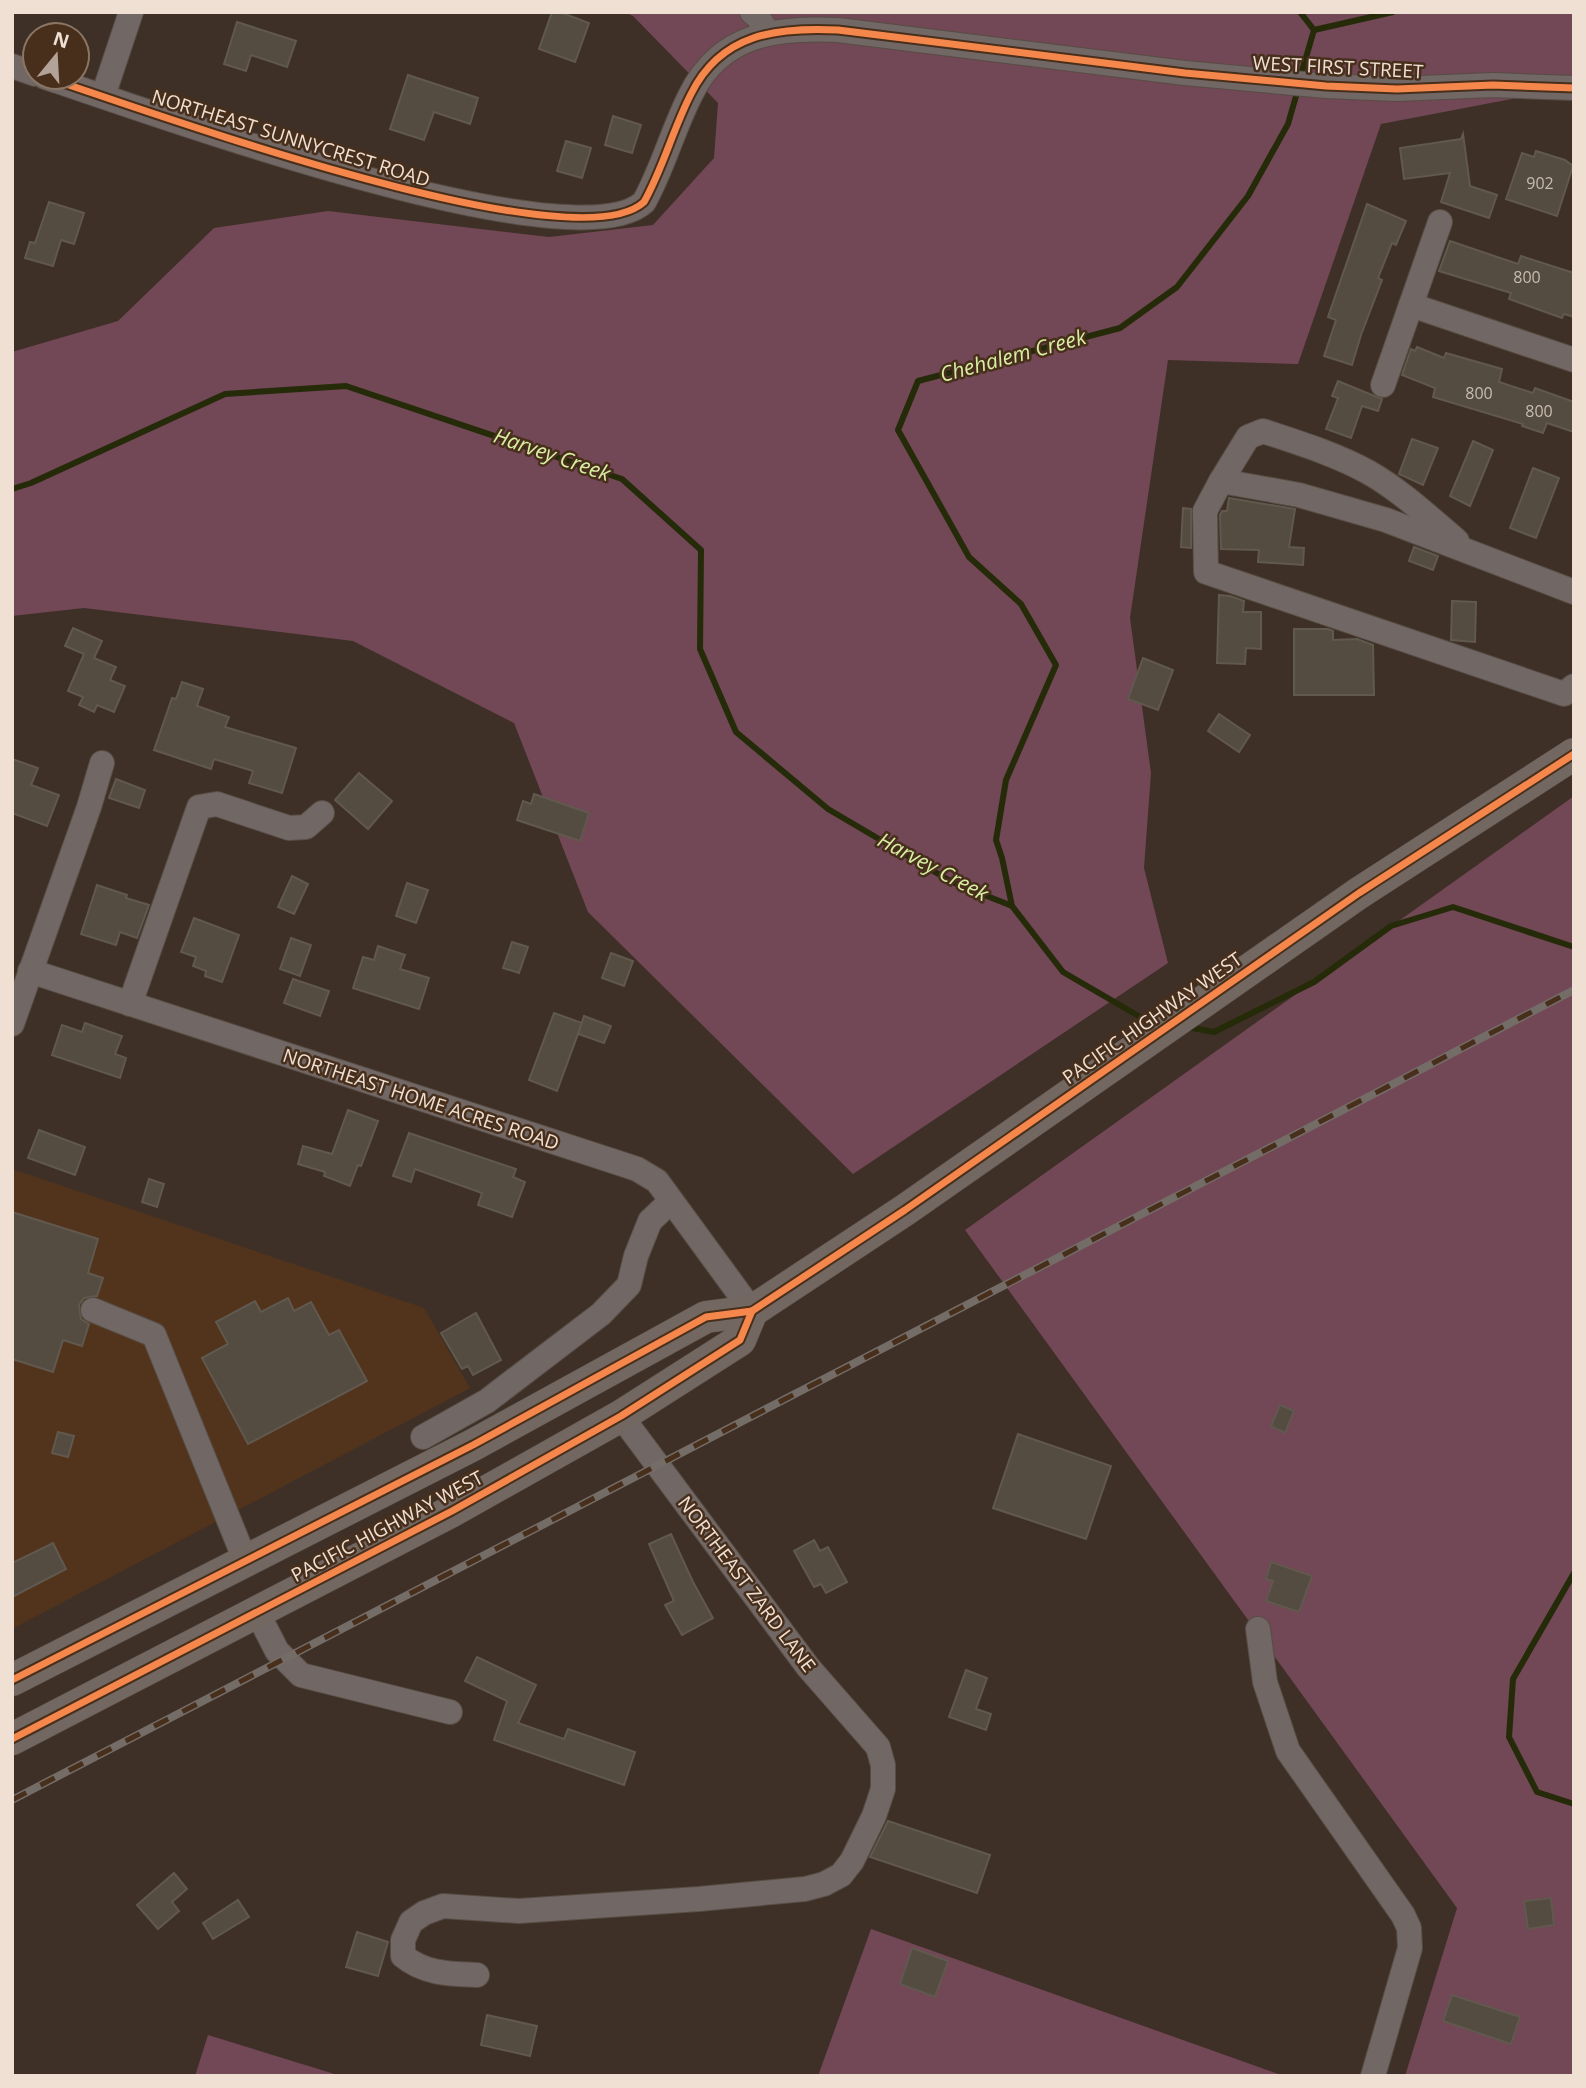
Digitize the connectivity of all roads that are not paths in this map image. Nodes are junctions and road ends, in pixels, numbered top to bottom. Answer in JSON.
{"nodes":[{"id":1,"x":131,"y":12,"type":"edge"},
{"id":2,"x":752,"y":12,"type":"edge"},
{"id":3,"x":768,"y":33,"type":"junction"},
{"id":4,"x":1185,"y":73,"type":"joint"},
{"id":5,"x":1574,"y":88,"type":"edge"},
{"id":6,"x":88,"y":91,"type":"edge"},
{"id":7,"x":103,"y":96,"type":"junction"},
{"id":8,"x":1440,"y":222,"type":"dead end"},
{"id":9,"x":1410,"y":305,"type":"junction"},
{"id":10,"x":1574,"y":360,"type":"edge"},
{"id":11,"x":1383,"y":385,"type":"dead end"},
{"id":12,"x":1221,"y":481,"type":"junction"},
{"id":13,"x":1469,"y":551,"type":"junction"},
{"id":14,"x":1574,"y":592,"type":"edge"},
{"id":15,"x":1574,"y":686,"type":"edge"},
{"id":16,"x":1574,"y":754,"type":"edge"},
{"id":17,"x":102,"y":763,"type":"dead end"},
{"id":18,"x":322,"y":813,"type":"dead end"},
{"id":19,"x":30,"y":971,"type":"junction"},
{"id":20,"x":130,"y":1004,"type":"junction"},
{"id":21,"x":12,"y":1024,"type":"edge"},
{"id":22,"x":671,"y":1201,"type":"junction"},
{"id":23,"x":93,"y":1310,"type":"dead end"},
{"id":24,"x":752,"y":1311,"type":"junction"},
{"id":25,"x":621,"y":1416,"type":"junction"},
{"id":26,"x":423,"y":1437,"type":"dead end"},
{"id":27,"x":245,"y":1560,"type":"junction"},
{"id":28,"x":257,"y":1612,"type":"junction"},
{"id":29,"x":1258,"y":1629,"type":"dead end"},
{"id":30,"x":15,"y":1674,"type":"edge"},
{"id":31,"x":450,"y":1712,"type":"dead end"},
{"id":32,"x":12,"y":1740,"type":"edge"},
{"id":33,"x":477,"y":1975,"type":"dead end"},
{"id":34,"x":1373,"y":2076,"type":"edge"}],
"edges":[{"from":1,"to":7,"type":"street"},
{"from":2,"to":3,"type":"street"},
{"from":3,"to":4,"type":"street","name":"NORTHEAST SUNNYCREST ROAD"},
{"from":3,"to":7,"type":"street","name":"NORTHEAST SUNNYCREST ROAD"},
{"from":4,"to":5,"type":"street","name":"WEST FIRST STREET"},
{"from":6,"to":7,"type":"street","name":"NORTHEAST SUNNYCREST ROAD"},
{"from":8,"to":9,"type":"street"},
{"from":9,"to":10,"type":"street"},
{"from":9,"to":11,"type":"street"},
{"from":12,"to":13,"type":"street"},
{"from":12,"to":13,"type":"street"},
{"from":12,"to":15,"type":"street"},
{"from":13,"to":14,"type":"street"},
{"from":16,"to":24,"type":"main road","name":"PACIFIC HIGHWAY WEST"},
{"from":17,"to":19,"type":"street"},
{"from":18,"to":20,"type":"street"},
{"from":19,"to":20,"type":"street","name":"NORTHEAST HOME ACRES ROAD"},
{"from":19,"to":21,"type":"street"},
{"from":20,"to":22,"type":"street","name":"NORTHEAST HOME ACRES ROAD"},
{"from":22,"to":24,"type":"street","name":"NORTHEAST HOME ACRES ROAD"},
{"from":22,"to":26,"type":"street"},
{"from":23,"to":27,"type":"street"},
{"from":24,"to":25,"type":"main road","name":"PACIFIC HIGHWAY WEST"},
{"from":24,"to":27,"type":"main road","name":"PACIFIC HIGHWAY WEST"},
{"from":25,"to":28,"type":"main road","name":"PACIFIC HIGHWAY WEST"},
{"from":25,"to":33,"type":"street","name":"NORTHEAST ZARD LANE"},
{"from":27,"to":30,"type":"main road","name":"PACIFIC HIGHWAY WEST"},
{"from":28,"to":31,"type":"street"},
{"from":28,"to":32,"type":"main road","name":"PACIFIC HIGHWAY WEST"},
{"from":29,"to":34,"type":"street"}]}
